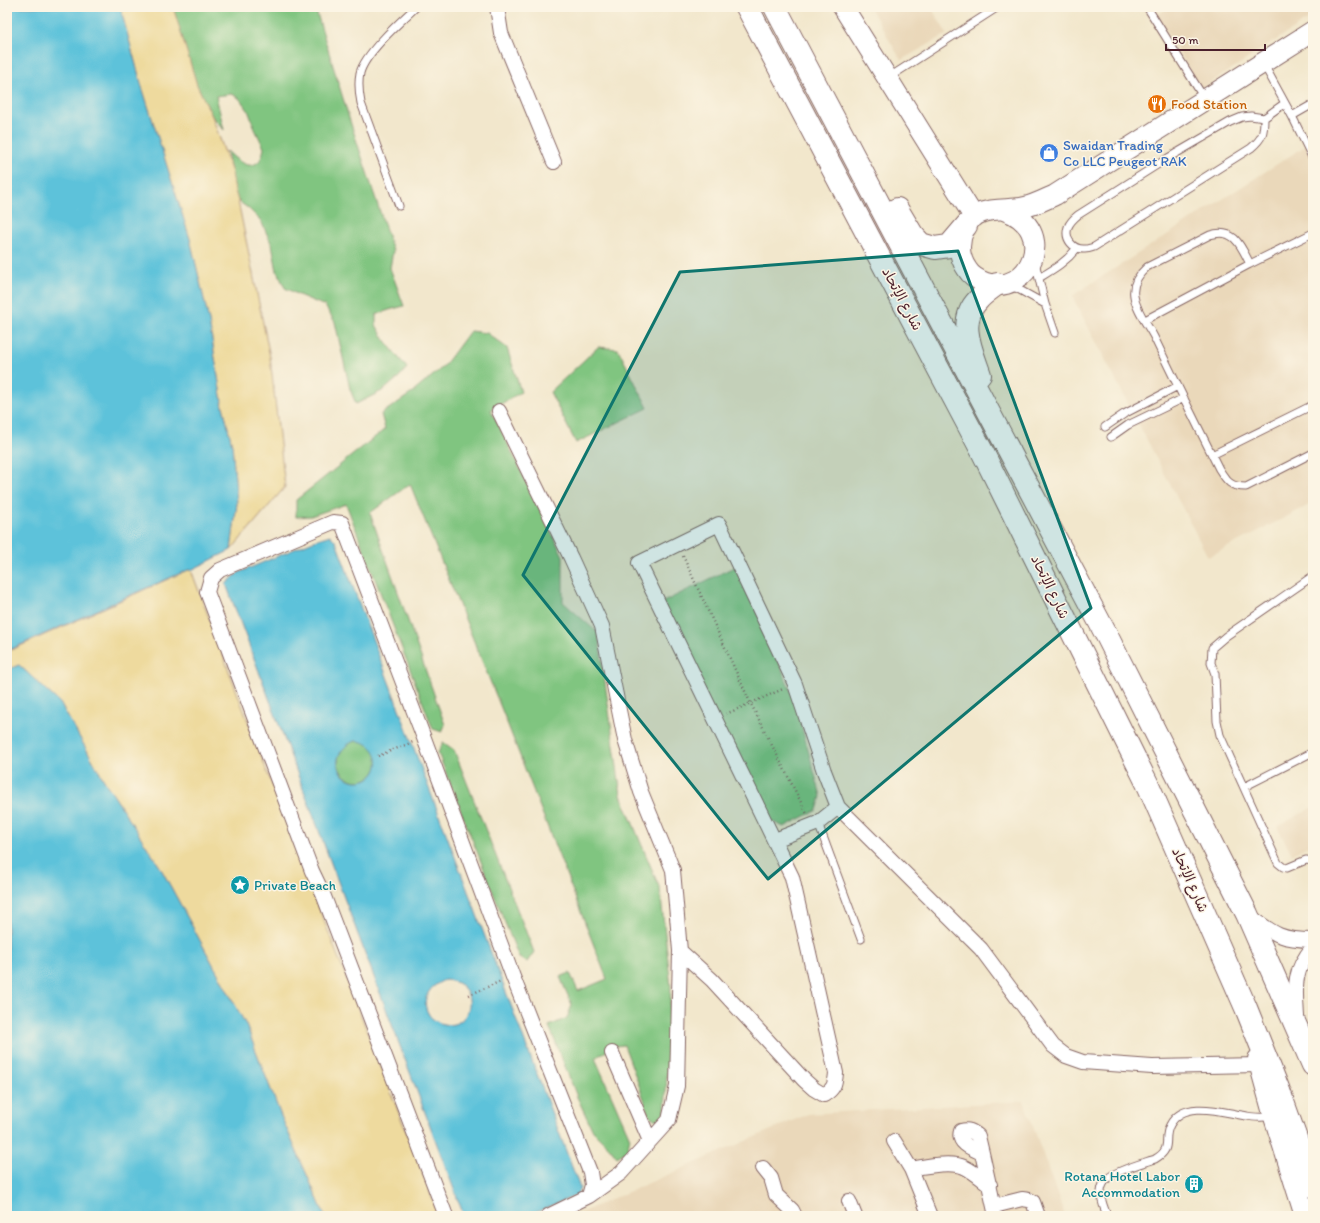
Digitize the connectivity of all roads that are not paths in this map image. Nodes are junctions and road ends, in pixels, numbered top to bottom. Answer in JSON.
{"nodes":[{"id":1,"x":416,"y":7,"type":"edge"},
{"id":2,"x":497,"y":7,"type":"edge"},
{"id":3,"x":747,"y":7,"type":"edge"},
{"id":4,"x":775,"y":7,"type":"edge"},
{"id":5,"x":843,"y":7,"type":"edge"},
{"id":6,"x":998,"y":7,"type":"edge"},
{"id":7,"x":1147,"y":7,"type":"edge"},
{"id":8,"x":1313,"y":32,"type":"edge"},
{"id":9,"x":1263,"y":63,"type":"junction"},
{"id":10,"x":888,"y":78,"type":"junction"},
{"id":11,"x":818,"y":87,"type":"junction"},
{"id":12,"x":1205,"y":100,"type":"junction"},
{"id":13,"x":1285,"y":103,"type":"junction"},
{"id":14,"x":1313,"y":104,"type":"edge"},
{"id":15,"x":1292,"y":116,"type":"junction"},
{"id":16,"x":1264,"y":118,"type":"junction"},
{"id":17,"x":1313,"y":159,"type":"edge"},
{"id":18,"x":554,"y":162,"type":"dead end"},
{"id":19,"x":1055,"y":195,"type":"junction"},
{"id":20,"x":399,"y":206,"type":"dead end"},
{"id":21,"x":1004,"y":210,"type":"junction"},
{"id":22,"x":970,"y":221,"type":"junction"},
{"id":23,"x":1313,"y":233,"type":"edge"},
{"id":24,"x":1034,"y":245,"type":"junction"},
{"id":25,"x":1077,"y":248,"type":"junction"},
{"id":26,"x":1250,"y":264,"type":"junction"},
{"id":27,"x":1039,"y":278,"type":"junction"},
{"id":28,"x":1000,"y":284,"type":"junction"},
{"id":29,"x":1045,"y":304,"type":"junction"},
{"id":30,"x":1145,"y":320,"type":"junction"},
{"id":31,"x":1055,"y":333,"type":"dead end"},
{"id":32,"x":1178,"y":386,"type":"junction"},
{"id":33,"x":1184,"y":398,"type":"junction"},
{"id":34,"x":1313,"y":405,"type":"edge"},
{"id":35,"x":499,"y":411,"type":"dead end"},
{"id":36,"x":1105,"y":427,"type":"dead end"},
{"id":37,"x":1111,"y":437,"type":"dead end"},
{"id":38,"x":1003,"y":440,"type":"junction"},
{"id":39,"x":1313,"y":453,"type":"edge"},
{"id":40,"x":1212,"y":455,"type":"junction"},
{"id":41,"x":1313,"y":576,"type":"edge"},
{"id":42,"x":1313,"y":752,"type":"edge"},
{"id":43,"x":1244,"y":787,"type":"junction"},
{"id":44,"x":838,"y":808,"type":"junction"},
{"id":45,"x":815,"y":824,"type":"junction"},
{"id":46,"x":775,"y":840,"type":"junction"},
{"id":47,"x":1313,"y":861,"type":"edge"},
{"id":48,"x":1247,"y":914,"type":"junction"},
{"id":49,"x":861,"y":939,"type":"dead end"},
{"id":50,"x":1313,"y":940,"type":"edge"},
{"id":51,"x":1313,"y":947,"type":"edge"},
{"id":52,"x":680,"y":951,"type":"junction"},
{"id":53,"x":1246,"y":1008,"type":"junction"},
{"id":54,"x":1298,"y":1032,"type":"junction"},
{"id":55,"x":612,"y":1053,"type":"dead end"},
{"id":56,"x":1260,"y":1065,"type":"junction"},
{"id":57,"x":1313,"y":1065,"type":"edge"},
{"id":58,"x":1274,"y":1117,"type":"junction"},
{"id":59,"x":650,"y":1140,"type":"junction"},
{"id":60,"x":894,"y":1141,"type":"dead end"},
{"id":61,"x":982,"y":1153,"type":"dead end"},
{"id":62,"x":763,"y":1168,"type":"dead end"},
{"id":63,"x":911,"y":1169,"type":"junction"},
{"id":64,"x":990,"y":1185,"type":"junction"},
{"id":65,"x":1313,"y":1186,"type":"edge"},
{"id":66,"x":589,"y":1196,"type":"junction"},
{"id":67,"x":849,"y":1201,"type":"dead end"},
{"id":68,"x":995,"y":1211,"type":"edge"},
{"id":69,"x":1301,"y":1213,"type":"edge"},
{"id":70,"x":446,"y":1216,"type":"edge"},
{"id":71,"x":548,"y":1216,"type":"edge"},
{"id":72,"x":795,"y":1216,"type":"edge"},
{"id":73,"x":854,"y":1216,"type":"edge"},
{"id":74,"x":930,"y":1216,"type":"edge"},
{"id":75,"x":1038,"y":1216,"type":"edge"},
{"id":76,"x":1108,"y":1216,"type":"edge"}],
"edges":[{"from":1,"to":20,"type":"lane"},
{"from":2,"to":18,"type":"street"},
{"from":3,"to":53,"type":"highway","name":"شارع الإتحاد"},
{"from":4,"to":11,"type":"highway","name":"شارع الإتحاد"},
{"from":5,"to":10,"type":"street"},
{"from":6,"to":10,"type":"lane"},
{"from":7,"to":12,"type":"lane"},
{"from":8,"to":9,"type":"street"},
{"from":9,"to":12,"type":"street"},
{"from":9,"to":13,"type":"lane"},
{"from":10,"to":22,"type":"street"},
{"from":11,"to":22,"type":"highway"},
{"from":11,"to":38,"type":"highway","name":"شارع الإتحاد"},
{"from":12,"to":19,"type":"street"},
{"from":13,"to":15,"type":"lane"},
{"from":13,"to":16,"type":"lane"},
{"from":14,"to":15,"type":"lane"},
{"from":15,"to":17,"type":"lane"},
{"from":16,"to":25,"type":"lane"},
{"from":16,"to":25,"type":"lane"},
{"from":19,"to":21,"type":"street"},
{"from":19,"to":24,"type":"street"},
{"from":21,"to":22,"type":"street"},
{"from":21,"to":24,"type":"street"},
{"from":22,"to":28,"type":"street"},
{"from":23,"to":26,"type":"lane"},
{"from":24,"to":27,"type":"lane"},
{"from":24,"to":28,"type":"street"},
{"from":25,"to":27,"type":"lane"},
{"from":26,"to":30,"type":"lane"},
{"from":26,"to":30,"type":"lane"},
{"from":27,"to":29,"type":"lane"},
{"from":28,"to":29,"type":"lane"},
{"from":28,"to":38,"type":"highway"},
{"from":29,"to":31,"type":"lane"},
{"from":30,"to":32,"type":"lane"},
{"from":32,"to":33,"type":"lane"},
{"from":32,"to":36,"type":"lane"},
{"from":33,"to":37,"type":"lane"},
{"from":33,"to":40,"type":"lane"},
{"from":34,"to":40,"type":"lane"},
{"from":35,"to":52,"type":"street"},
{"from":38,"to":48,"type":"highway","name":"شارع الإتحاد"},
{"from":39,"to":40,"type":"lane"},
{"from":41,"to":43,"type":"lane"},
{"from":42,"to":43,"type":"lane"},
{"from":43,"to":47,"type":"lane"},
{"from":44,"to":45,"type":"street"},
{"from":44,"to":46,"type":"street"},
{"from":44,"to":56,"type":"street"},
{"from":45,"to":46,"type":"street"},
{"from":45,"to":49,"type":"lane"},
{"from":46,"to":52,"type":"street"},
{"from":48,"to":50,"type":"street"},
{"from":48,"to":54,"type":"highway","name":"شارع الإتحاد"},
{"from":51,"to":54,"type":"street"},
{"from":52,"to":59,"type":"street"},
{"from":53,"to":56,"type":"street"},
{"from":53,"to":65,"type":"highway","name":"شارع الإتحاد"},
{"from":54,"to":57,"type":"highway","name":"شارع الإتحاد"},
{"from":55,"to":59,"type":"street"},
{"from":56,"to":58,"type":"street"},
{"from":58,"to":69,"type":"street"},
{"from":58,"to":76,"type":"lane"},
{"from":59,"to":66,"type":"street"},
{"from":60,"to":63,"type":"street"},
{"from":61,"to":64,"type":"street"},
{"from":62,"to":72,"type":"street"},
{"from":63,"to":64,"type":"street"},
{"from":63,"to":74,"type":"street"},
{"from":64,"to":68,"type":"street"},
{"from":66,"to":70,"type":"street"},
{"from":66,"to":71,"type":"street"},
{"from":67,"to":73,"type":"street"},
{"from":68,"to":75,"type":"street"}]}
